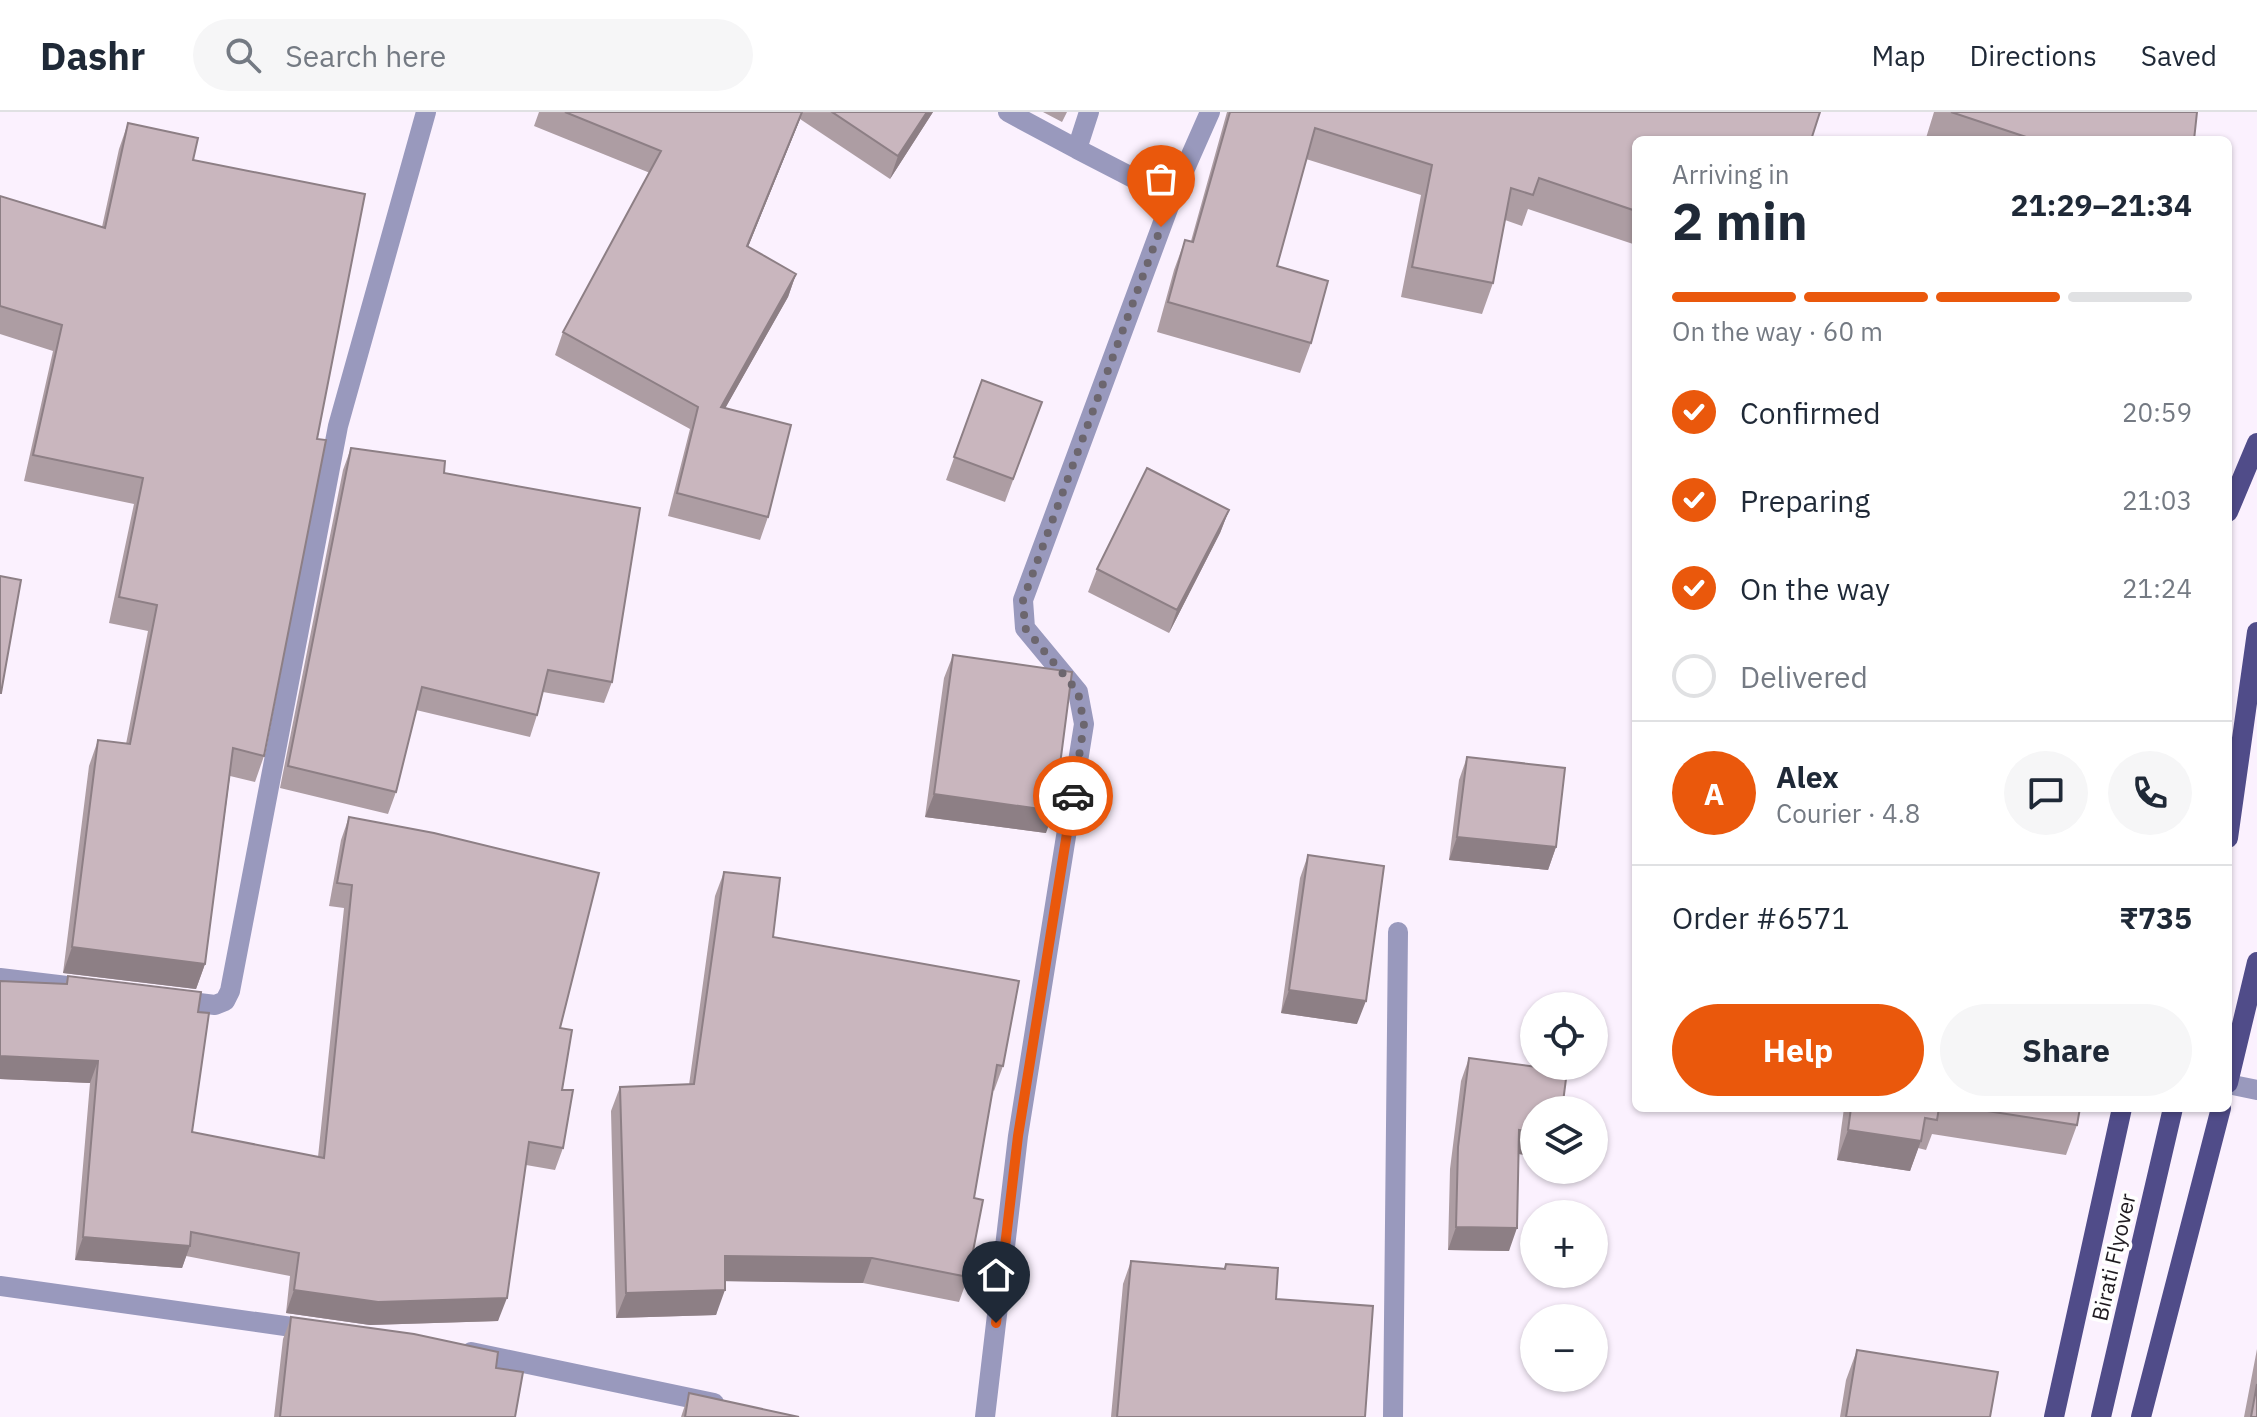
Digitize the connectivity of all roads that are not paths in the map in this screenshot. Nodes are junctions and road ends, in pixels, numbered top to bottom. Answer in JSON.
{"nodes":[{"id":1,"x":426,"y":112,"type":"edge"},
{"id":2,"x":1008,"y":112,"type":"edge"},
{"id":3,"x":1089,"y":112,"type":"edge"},
{"id":4,"x":1210,"y":112,"type":"edge"},
{"id":5,"x":1077,"y":149,"type":"junction"},
{"id":6,"x":1172,"y":198,"type":"junction"},
{"id":7,"x":2257,"y":443,"type":"edge"},
{"id":8,"x":2232,"y":502,"type":"edge"},
{"id":9,"x":2257,"y":632,"type":"edge"},
{"id":10,"x":2232,"y":810,"type":"edge"},
{"id":11,"x":1398,"y":932,"type":"dead end"},
{"id":12,"x":2257,"y":962,"type":"edge"},
{"id":13,"x":0,"y":978,"type":"edge"},
{"id":14,"x":92,"y":990,"type":"edge"},
{"id":15,"x":153,"y":997,"type":"edge"},
{"id":16,"x":2232,"y":1066,"type":"edge"},
{"id":17,"x":2232,"y":1084,"type":"edge"},
{"id":18,"x":2257,"y":1090,"type":"edge"},
{"id":19,"x":2121,"y":1112,"type":"edge"},
{"id":20,"x":2172,"y":1112,"type":"edge"},
{"id":21,"x":2220,"y":1112,"type":"edge"},
{"id":22,"x":0,"y":1286,"type":"edge"},
{"id":23,"x":329,"y":1332,"type":"edge"},
{"id":24,"x":454,"y":1350,"type":"edge"},
{"id":25,"x":734,"y":1407,"type":"edge"},
{"id":26,"x":985,"y":1417,"type":"edge"},
{"id":27,"x":1393,"y":1417,"type":"edge"},
{"id":28,"x":2054,"y":1417,"type":"edge"},
{"id":29,"x":2101,"y":1417,"type":"edge"},
{"id":30,"x":2141,"y":1417,"type":"edge"}],
"edges":[{"from":1,"to":15,"type":"street"},
{"from":2,"to":5,"type":"street"},
{"from":3,"to":5,"type":"street"},
{"from":4,"to":6,"type":"street"},
{"from":5,"to":6,"type":"street"},
{"from":6,"to":26,"type":"street"},
{"from":7,"to":8,"type":"main road"},
{"from":9,"to":10,"type":"main road"},
{"from":11,"to":27,"type":"street"},
{"from":12,"to":16,"type":"main road"},
{"from":13,"to":14,"type":"street"},
{"from":17,"to":18,"type":"street"},
{"from":19,"to":28,"type":"main road"},
{"from":20,"to":29,"type":"main road","name":"Birati Flyover"},
{"from":21,"to":30,"type":"main road"},
{"from":22,"to":23,"type":"street"},
{"from":24,"to":25,"type":"street"}]}
